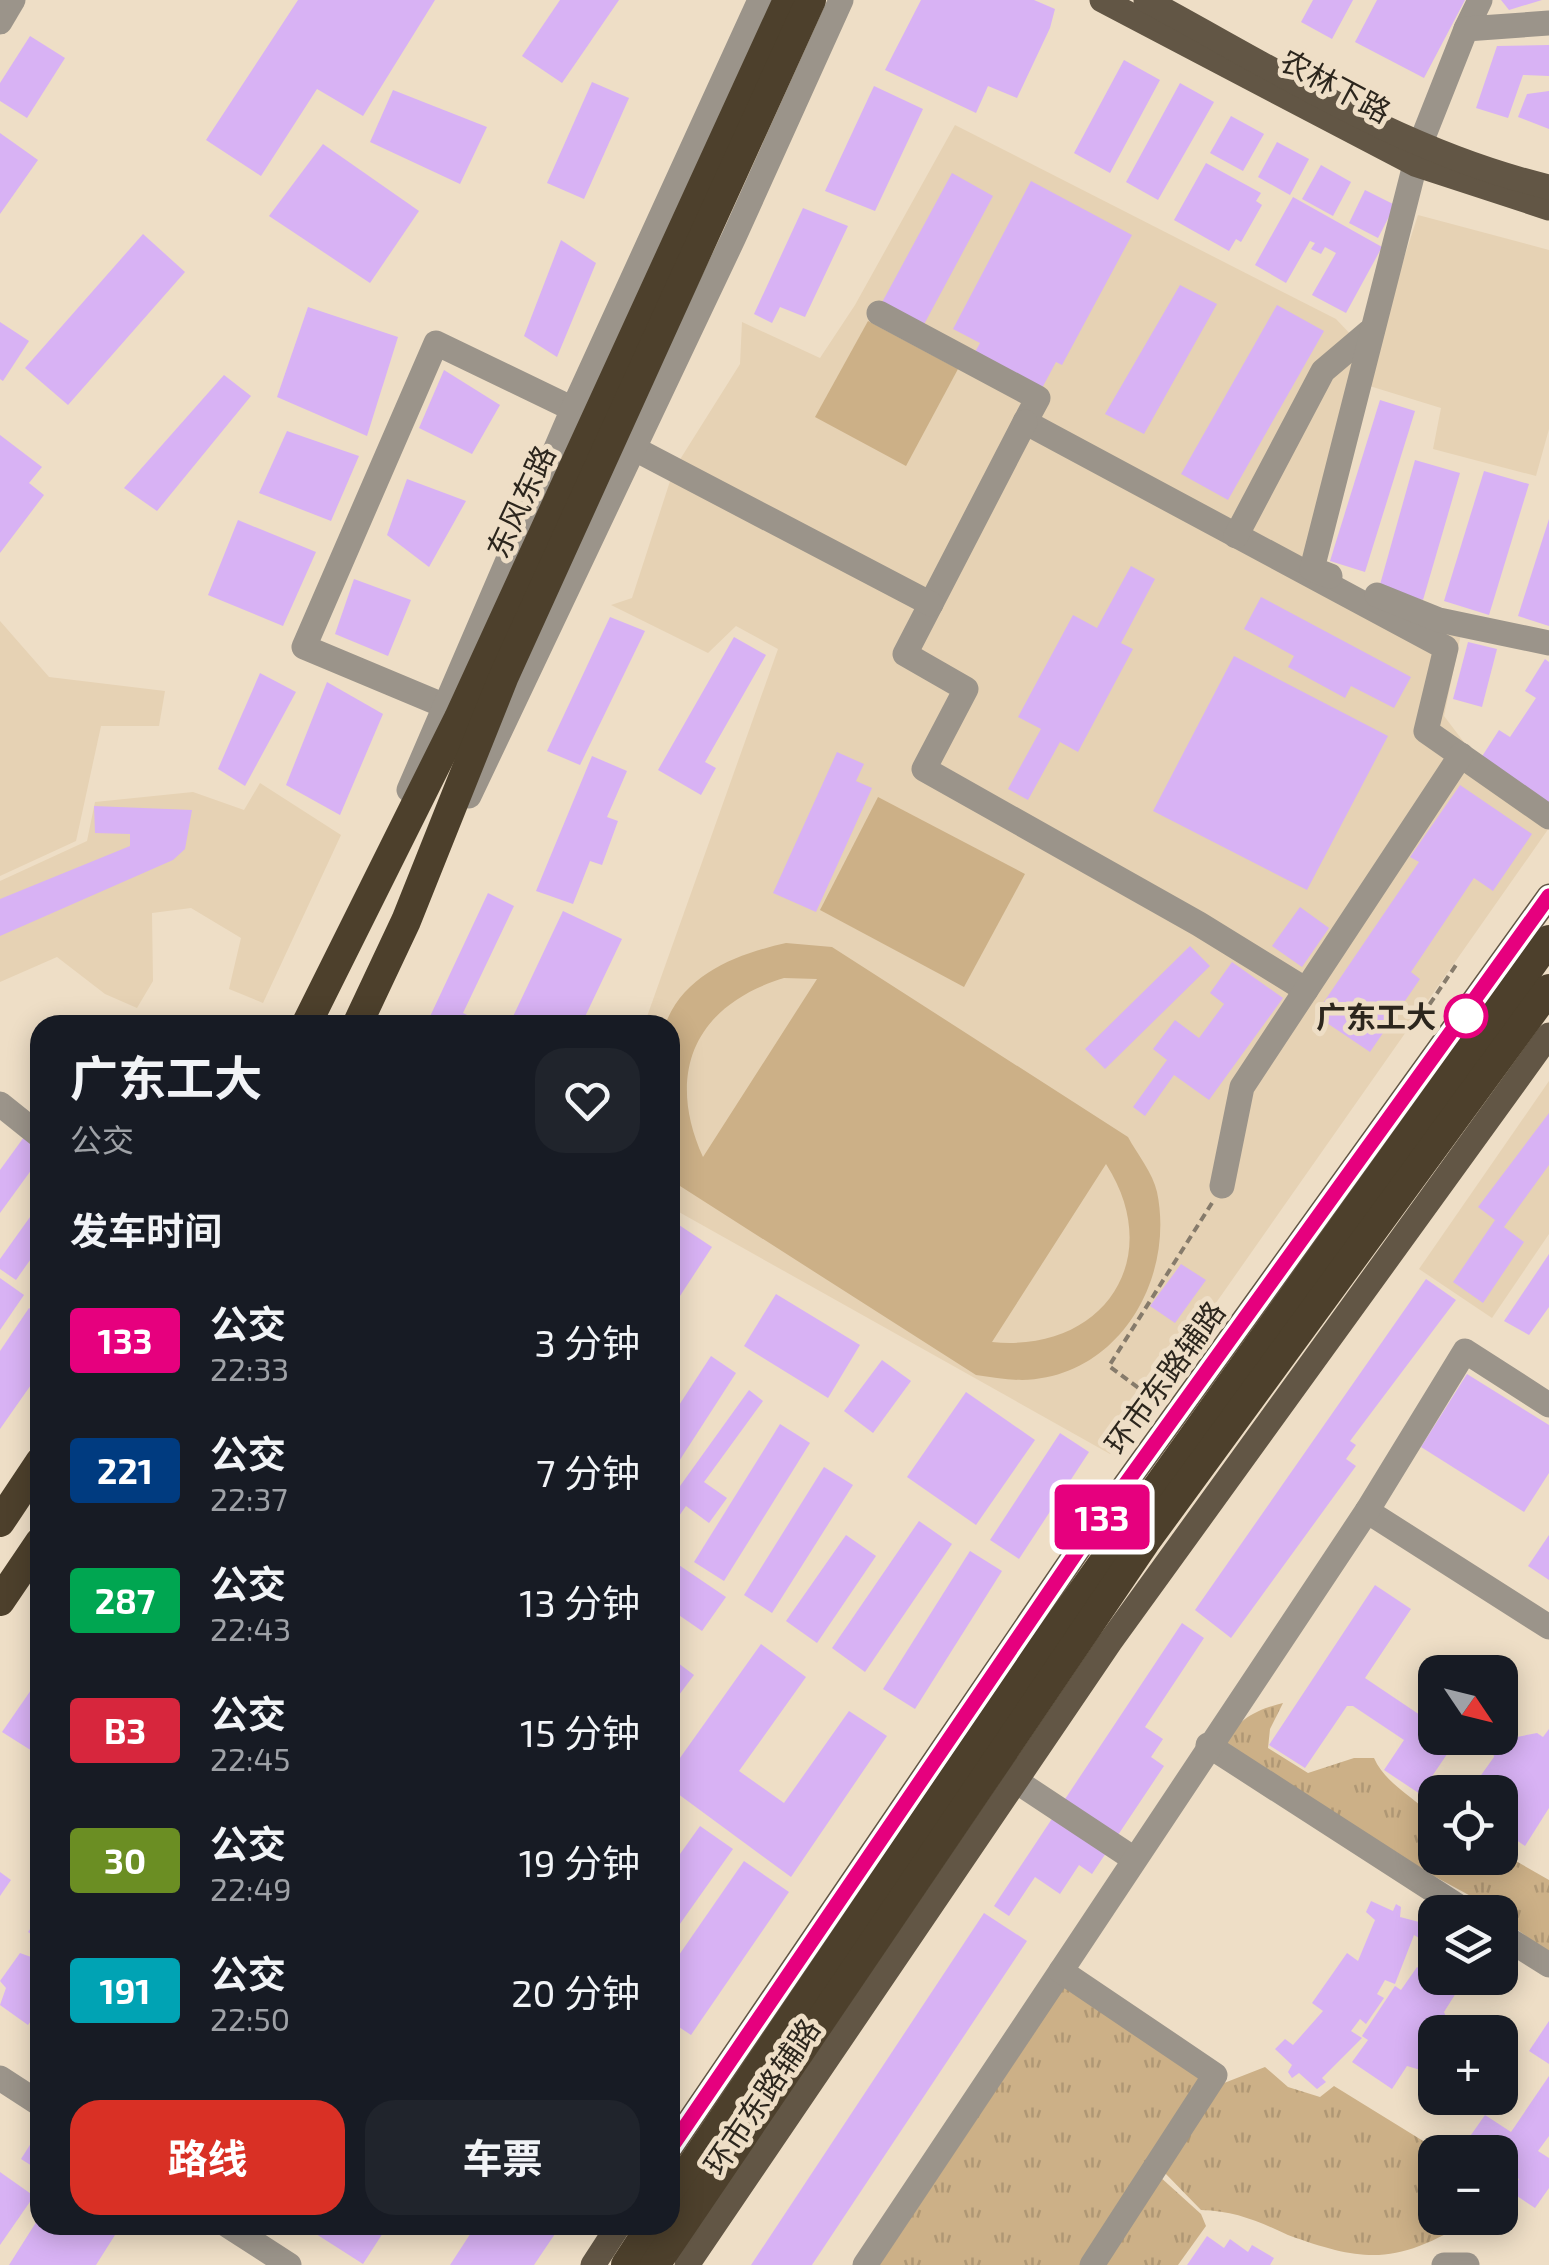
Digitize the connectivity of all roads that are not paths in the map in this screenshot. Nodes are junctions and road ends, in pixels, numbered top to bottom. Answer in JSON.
{"nodes":[{"id":1,"x":13,"y":0,"type":"edge"},
{"id":2,"x":760,"y":0,"type":"edge"},
{"id":3,"x":788,"y":0,"type":"edge"},
{"id":4,"x":1102,"y":0,"type":"edge"},
{"id":5,"x":1146,"y":0,"type":"edge"},
{"id":6,"x":1480,"y":0,"type":"edge"},
{"id":7,"x":829,"y":5,"type":"edge"},
{"id":8,"x":0,"y":22,"type":"edge"},
{"id":9,"x":1549,"y":23,"type":"edge"},
{"id":10,"x":1466,"y":30,"type":"junction"},
{"id":11,"x":1417,"y":155,"type":"junction"},
{"id":12,"x":1549,"y":186,"type":"edge"},
{"id":13,"x":1549,"y":208,"type":"edge"},
{"id":14,"x":672,"y":281,"type":"junction"},
{"id":15,"x":879,"y":313,"type":"dead end"},
{"id":16,"x":1370,"y":332,"type":"junction"},
{"id":17,"x":573,"y":409,"type":"junction"},
{"id":18,"x":1025,"y":422,"type":"junction"},
{"id":19,"x":635,"y":449,"type":"junction"},
{"id":20,"x":1236,"y":536,"type":"junction"},
{"id":21,"x":931,"y":604,"type":"junction"},
{"id":22,"x":1549,"y":642,"type":"edge"},
{"id":23,"x":444,"y":706,"type":"junction"},
{"id":24,"x":1460,"y":755,"type":"junction"},
{"id":25,"x":1549,"y":817,"type":"edge"},
{"id":26,"x":1549,"y":896,"type":"edge"},
{"id":27,"x":365,"y":900,"type":"junction"},
{"id":28,"x":406,"y":922,"type":"junction"},
{"id":29,"x":1549,"y":940,"type":"edge"},
{"id":30,"x":1549,"y":989,"type":"edge"},
{"id":31,"x":1306,"y":990,"type":"junction"},
{"id":32,"x":311,"y":1015,"type":"edge"},
{"id":33,"x":362,"y":1015,"type":"edge"},
{"id":34,"x":1549,"y":1035,"type":"edge"},
{"id":35,"x":0,"y":1104,"type":"edge"},
{"id":36,"x":30,"y":1128,"type":"edge"},
{"id":37,"x":1222,"y":1186,"type":"road end"},
{"id":38,"x":1549,"y":1406,"type":"edge"},
{"id":39,"x":30,"y":1477,"type":"edge"},
{"id":40,"x":1367,"y":1512,"type":"junction"},
{"id":41,"x":0,"y":1522,"type":"edge"},
{"id":42,"x":30,"y":1557,"type":"edge"},
{"id":43,"x":0,"y":1601,"type":"edge"},
{"id":44,"x":1549,"y":1627,"type":"edge"},
{"id":45,"x":1208,"y":1746,"type":"junction"},
{"id":46,"x":1003,"y":1772,"type":"junction"},
{"id":47,"x":1134,"y":1860,"type":"junction"},
{"id":48,"x":1440,"y":1895,"type":"edge"},
{"id":49,"x":1518,"y":1945,"type":"edge"},
{"id":50,"x":1549,"y":1965,"type":"edge"},
{"id":51,"x":1062,"y":1971,"type":"junction"},
{"id":52,"x":0,"y":2078,"type":"edge"},
{"id":53,"x":30,"y":2098,"type":"edge"},
{"id":54,"x":680,"y":2134,"type":"edge"},
{"id":55,"x":680,"y":2183,"type":"edge"},
{"id":56,"x":680,"y":2231,"type":"edge"},
{"id":57,"x":243,"y":2235,"type":"edge"},
{"id":58,"x":613,"y":2235,"type":"edge"},
{"id":59,"x":646,"y":2235,"type":"edge"},
{"id":60,"x":677,"y":2235,"type":"edge"},
{"id":61,"x":289,"y":2265,"type":"edge"},
{"id":62,"x":593,"y":2265,"type":"edge"},
{"id":63,"x":626,"y":2265,"type":"edge"},
{"id":64,"x":656,"y":2265,"type":"edge"},
{"id":65,"x":687,"y":2265,"type":"edge"},
{"id":66,"x":866,"y":2265,"type":"edge"},
{"id":67,"x":1092,"y":2265,"type":"edge"},
{"id":68,"x":1444,"y":2265,"type":"edge"},
{"id":69,"x":1467,"y":2265,"type":"edge"}],
"edges":[{"from":1,"to":8,"type":"street"},
{"from":2,"to":17,"type":"street"},
{"from":3,"to":14,"type":"highway","name":"东风东路"},
{"from":4,"to":11,"type":"main road","name":"农林下路"},
{"from":5,"to":11,"type":"main road","name":"农林下路"},
{"from":6,"to":10,"type":"street"},
{"from":7,"to":14,"type":"highway","name":"东风东路"},
{"from":7,"to":19,"type":"street"},
{"from":9,"to":10,"type":"street"},
{"from":10,"to":11,"type":"street"},
{"from":11,"to":12,"type":"main road","name":"农林下路"},
{"from":11,"to":13,"type":"main road","name":"农林下路"},
{"from":11,"to":16,"type":"street"},
{"from":14,"to":27,"type":"highway","name":"东风东路"},
{"from":14,"to":28,"type":"highway","name":"东风东路"},
{"from":15,"to":18,"type":"street"},
{"from":16,"to":20,"type":"street"},
{"from":16,"to":22,"type":"street"},
{"from":17,"to":23,"type":"street"},
{"from":17,"to":23,"type":"street"},
{"from":18,"to":20,"type":"street"},
{"from":18,"to":21,"type":"street"},
{"from":19,"to":21,"type":"street"},
{"from":19,"to":28,"type":"street"},
{"from":20,"to":24,"type":"street"},
{"from":21,"to":31,"type":"street"},
{"from":23,"to":27,"type":"street"},
{"from":24,"to":25,"type":"street"},
{"from":24,"to":31,"type":"street"},
{"from":26,"to":54,"type":"main road","name":"环市东路辅路"},
{"from":27,"to":32,"type":"highway","name":"东风东路"},
{"from":28,"to":33,"type":"highway","name":"东风东路"},
{"from":29,"to":55,"type":"highway"},
{"from":30,"to":46,"type":"highway"},
{"from":31,"to":37,"type":"street"},
{"from":34,"to":46,"type":"main road","name":"环市东路辅路"},
{"from":35,"to":36,"type":"street"},
{"from":38,"to":40,"type":"street"},
{"from":39,"to":41,"type":"highway"},
{"from":40,"to":44,"type":"street"},
{"from":40,"to":45,"type":"street"},
{"from":42,"to":43,"type":"highway"},
{"from":45,"to":47,"type":"street"},
{"from":45,"to":48,"type":"street"},
{"from":46,"to":47,"type":"street"},
{"from":46,"to":56,"type":"highway"},
{"from":46,"to":65,"type":"main road","name":"环市东路辅路"},
{"from":47,"to":51,"type":"street"},
{"from":49,"to":50,"type":"street"},
{"from":51,"to":66,"type":"street"},
{"from":51,"to":67,"type":"street"},
{"from":52,"to":53,"type":"street"},
{"from":57,"to":61,"type":"street"},
{"from":58,"to":62,"type":"main road"},
{"from":59,"to":63,"type":"highway"},
{"from":60,"to":64,"type":"highway"},
{"from":68,"to":69,"type":"street"}]}
